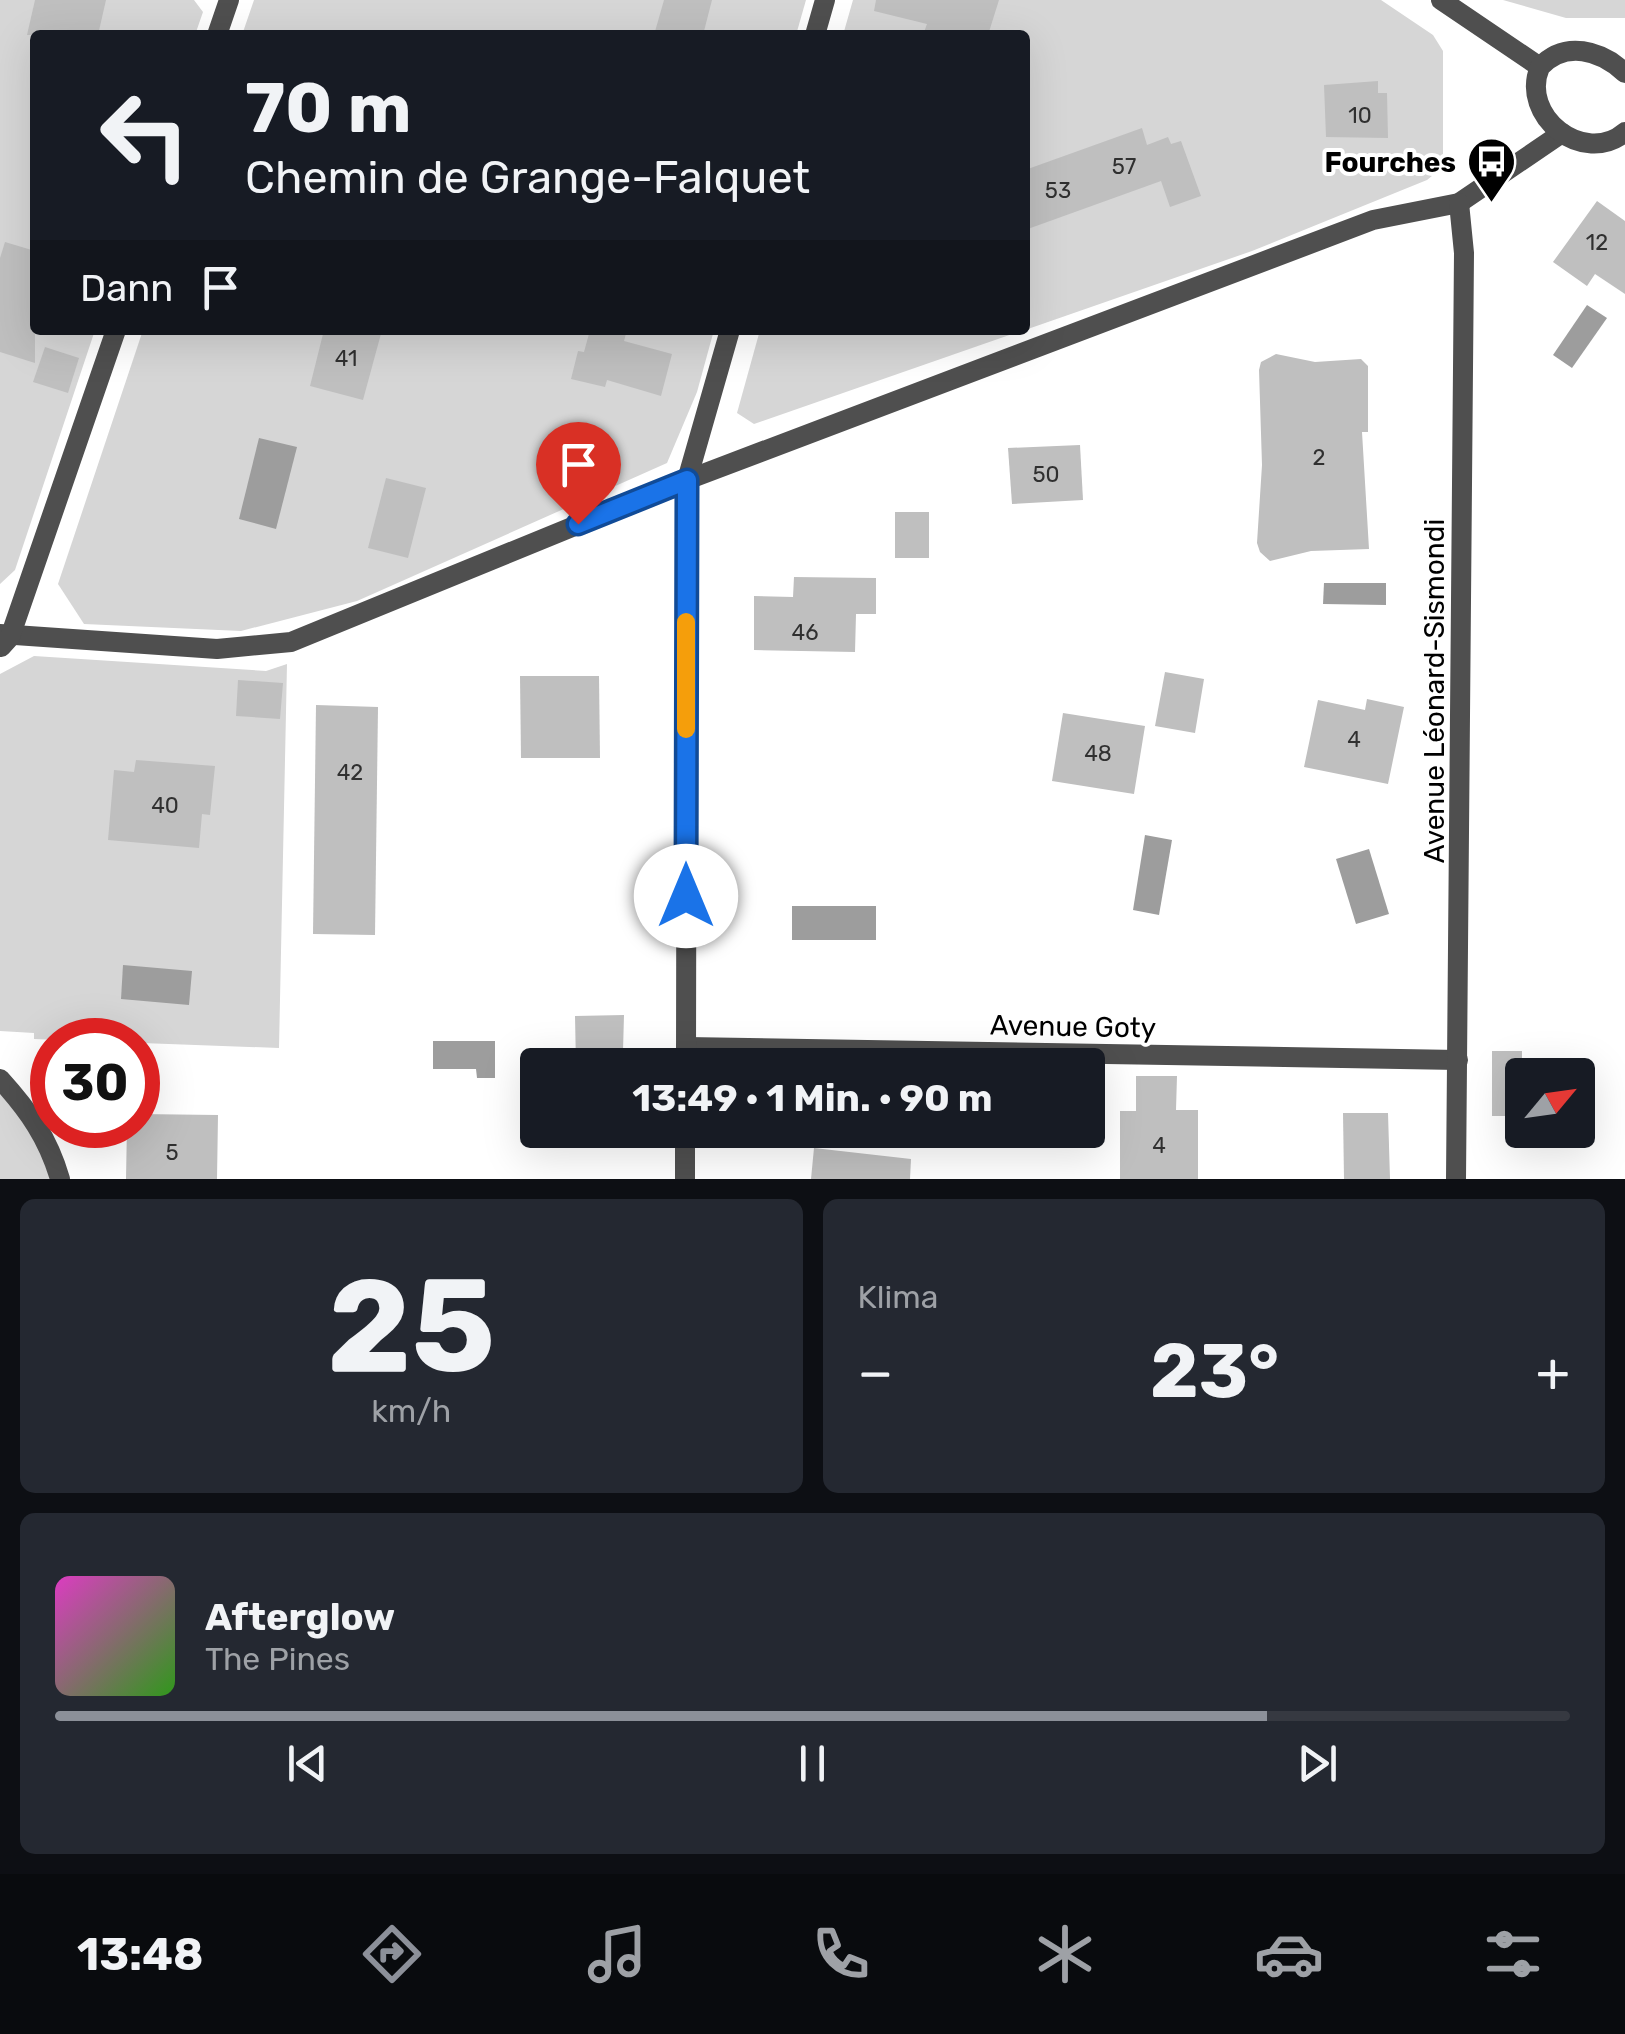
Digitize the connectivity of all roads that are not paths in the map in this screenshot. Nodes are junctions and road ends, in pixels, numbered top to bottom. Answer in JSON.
{"nodes":[{"id":1,"x":229,"y":0,"type":"edge"},
{"id":2,"x":825,"y":0,"type":"edge"},
{"id":3,"x":1441,"y":0,"type":"edge"},
{"id":4,"x":219,"y":30,"type":"edge"},
{"id":5,"x":816,"y":30,"type":"edge"},
{"id":6,"x":1540,"y":68,"type":"junction"},
{"id":7,"x":1624,"y":70,"type":"edge"},
{"id":8,"x":1625,"y":132,"type":"edge"},
{"id":9,"x":1562,"y":133,"type":"junction"},
{"id":10,"x":1459,"y":203,"type":"junction"},
{"id":11,"x":114,"y":335,"type":"edge"},
{"id":12,"x":729,"y":335,"type":"edge"},
{"id":13,"x":687,"y":480,"type":"junction"},
{"id":14,"x":3,"y":640,"type":"edge"},
{"id":15,"x":686,"y":1048,"type":"edge"},
{"id":16,"x":1105,"y":1058,"type":"edge"},
{"id":17,"x":1458,"y":1060,"type":"junction"},
{"id":18,"x":0,"y":1079,"type":"edge"},
{"id":19,"x":686,"y":1148,"type":"edge"},
{"id":20,"x":60,"y":1179,"type":"edge"},
{"id":21,"x":685,"y":1179,"type":"edge"},
{"id":22,"x":1456,"y":1179,"type":"edge"}],
"edges":[{"from":1,"to":4,"type":"street"},
{"from":2,"to":5,"type":"street"},
{"from":3,"to":6,"type":"street"},
{"from":6,"to":7,"type":"street"},
{"from":6,"to":9,"type":"street"},
{"from":8,"to":9,"type":"street"},
{"from":9,"to":10,"type":"street"},
{"from":10,"to":13,"type":"street"},
{"from":10,"to":17,"type":"street","name":"Avenue Léonard-Sismondi"},
{"from":11,"to":14,"type":"street"},
{"from":12,"to":13,"type":"street"},
{"from":13,"to":14,"type":"street"},
{"from":13,"to":15,"type":"street"},
{"from":16,"to":17,"type":"street","name":"Avenue Goty"},
{"from":17,"to":22,"type":"street","name":"Avenue Léonard-Sismondi"},
{"from":18,"to":20,"type":"street"},
{"from":19,"to":21,"type":"street"}]}
